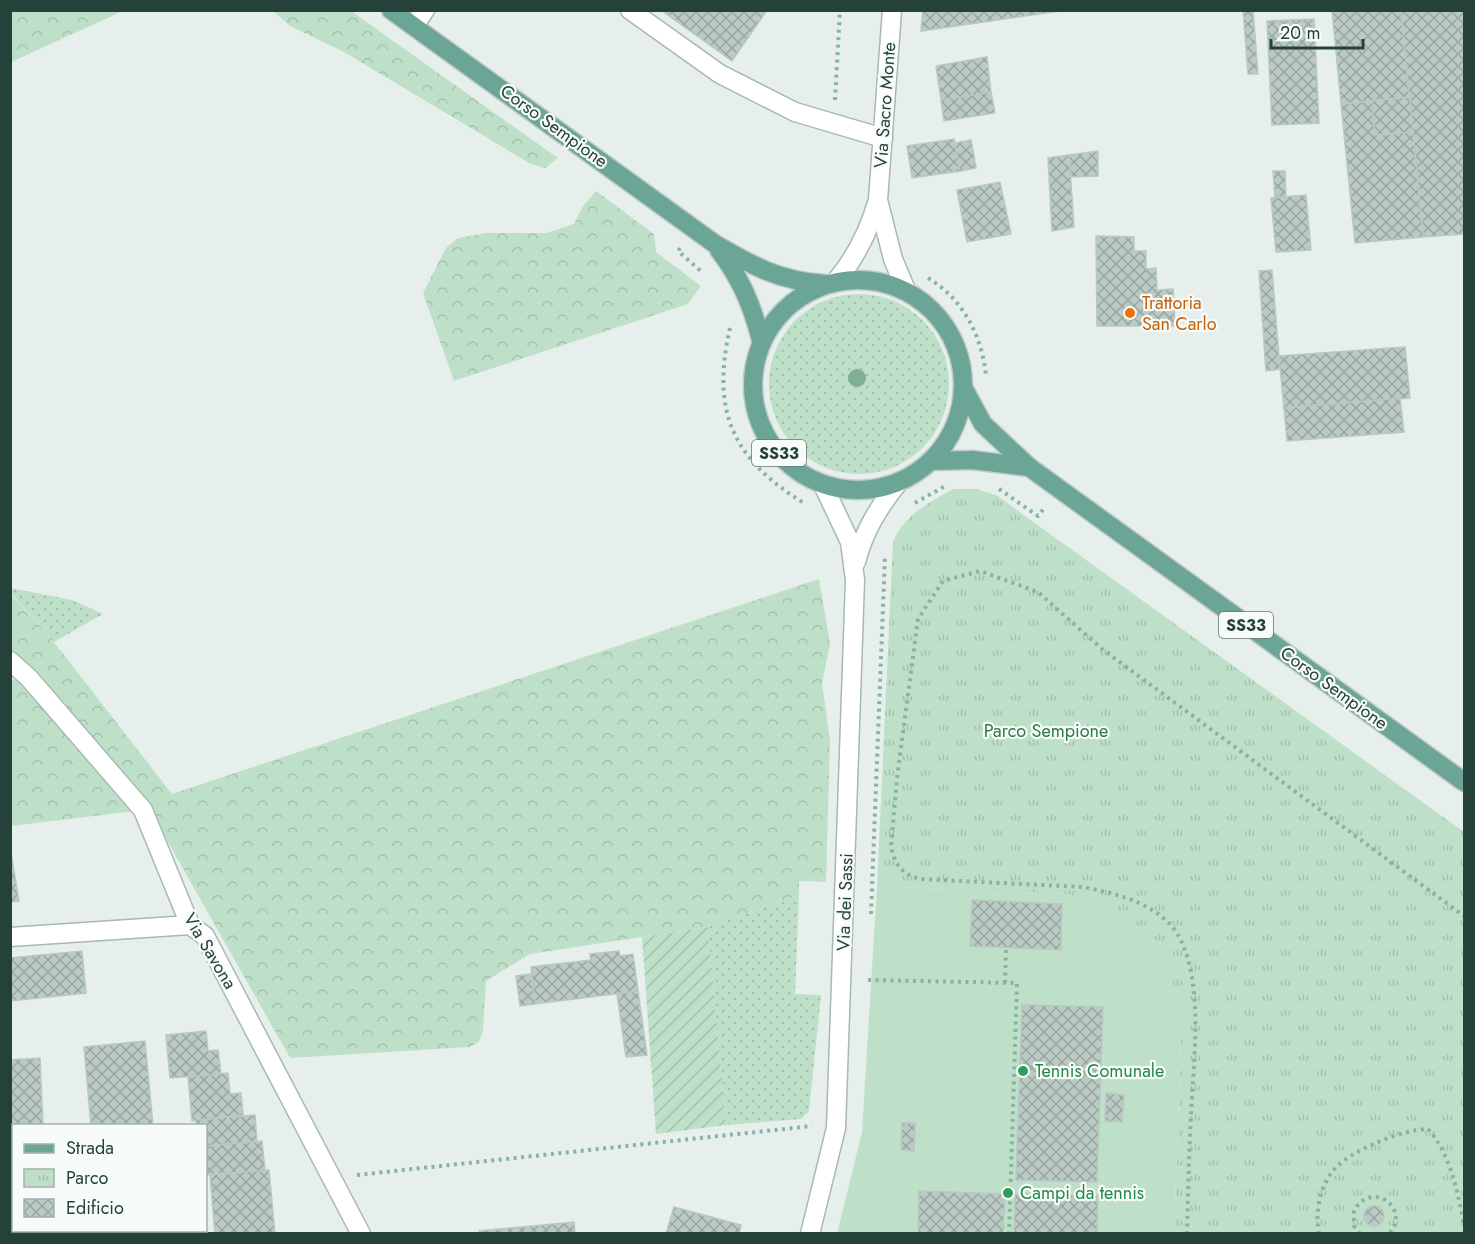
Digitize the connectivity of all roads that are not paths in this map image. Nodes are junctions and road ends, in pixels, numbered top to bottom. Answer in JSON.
{"nodes":[{"id":1,"x":391,"y":10,"type":"edge"},
{"id":2,"x":425,"y":10,"type":"edge"},
{"id":3,"x":630,"y":10,"type":"edge"},
{"id":4,"x":892,"y":10,"type":"edge"},
{"id":5,"x":414,"y":26,"type":"junction"},
{"id":6,"x":883,"y":138,"type":"junction"},
{"id":7,"x":878,"y":200,"type":"junction"},
{"id":8,"x":715,"y":244,"type":"junction"},
{"id":9,"x":830,"y":282,"type":"junction"},
{"id":10,"x":906,"y":290,"type":"junction"},
{"id":11,"x":761,"y":340,"type":"junction"},
{"id":12,"x":964,"y":389,"type":"junction"},
{"id":13,"x":932,"y":461,"type":"junction"},
{"id":14,"x":1029,"y":467,"type":"junction"},
{"id":15,"x":898,"y":483,"type":"junction"},
{"id":16,"x":823,"y":485,"type":"junction"},
{"id":17,"x":855,"y":566,"type":"junction"},
{"id":18,"x":10,"y":661,"type":"edge"},
{"id":19,"x":1464,"y":783,"type":"edge"},
{"id":20,"x":190,"y":925,"type":"junction"},
{"id":21,"x":10,"y":936,"type":"edge"},
{"id":22,"x":361,"y":1233,"type":"edge"},
{"id":23,"x":810,"y":1233,"type":"edge"}],
"edges":[{"from":1,"to":5,"type":"main road","name":"Corso Sempione","number":"SS33"},
{"from":2,"to":5,"type":"street"},
{"from":3,"to":6,"type":"street"},
{"from":4,"to":6,"type":"street","name":"Via Sacro Monte"},
{"from":5,"to":8,"type":"main road","name":"Corso Sempione","number":"SS33"},
{"from":6,"to":7,"type":"street","name":"Via Sacro Monte"},
{"from":7,"to":9,"type":"street","name":"Via Sacro Monte"},
{"from":7,"to":10,"type":"street","name":"Via Sacro Monte"},
{"from":8,"to":9,"type":"main road","number":"SS33"},
{"from":8,"to":11,"type":"main road","number":"SS33"},
{"from":9,"to":10,"type":"main road","number":"SS33"},
{"from":9,"to":11,"type":"main road","number":"SS33"},
{"from":10,"to":12,"type":"main road","number":"SS33"},
{"from":11,"to":16,"type":"main road","number":"SS33"},
{"from":12,"to":13,"type":"main road","number":"SS33"},
{"from":12,"to":14,"type":"main road","number":"SS33"},
{"from":13,"to":14,"type":"main road"},
{"from":13,"to":15,"type":"main road","number":"SS33"},
{"from":14,"to":19,"type":"main road","name":"Corso Sempione","number":"SS33"},
{"from":15,"to":16,"type":"main road","number":"SS33"},
{"from":15,"to":17,"type":"street","name":"Via dei Sassi"},
{"from":16,"to":17,"type":"street","name":"Via dei Sassi"},
{"from":17,"to":23,"type":"street","name":"Via dei Sassi"},
{"from":18,"to":20,"type":"street","name":"Via Savona"},
{"from":20,"to":21,"type":"street"},
{"from":20,"to":22,"type":"street","name":"Via Savona"}]}
